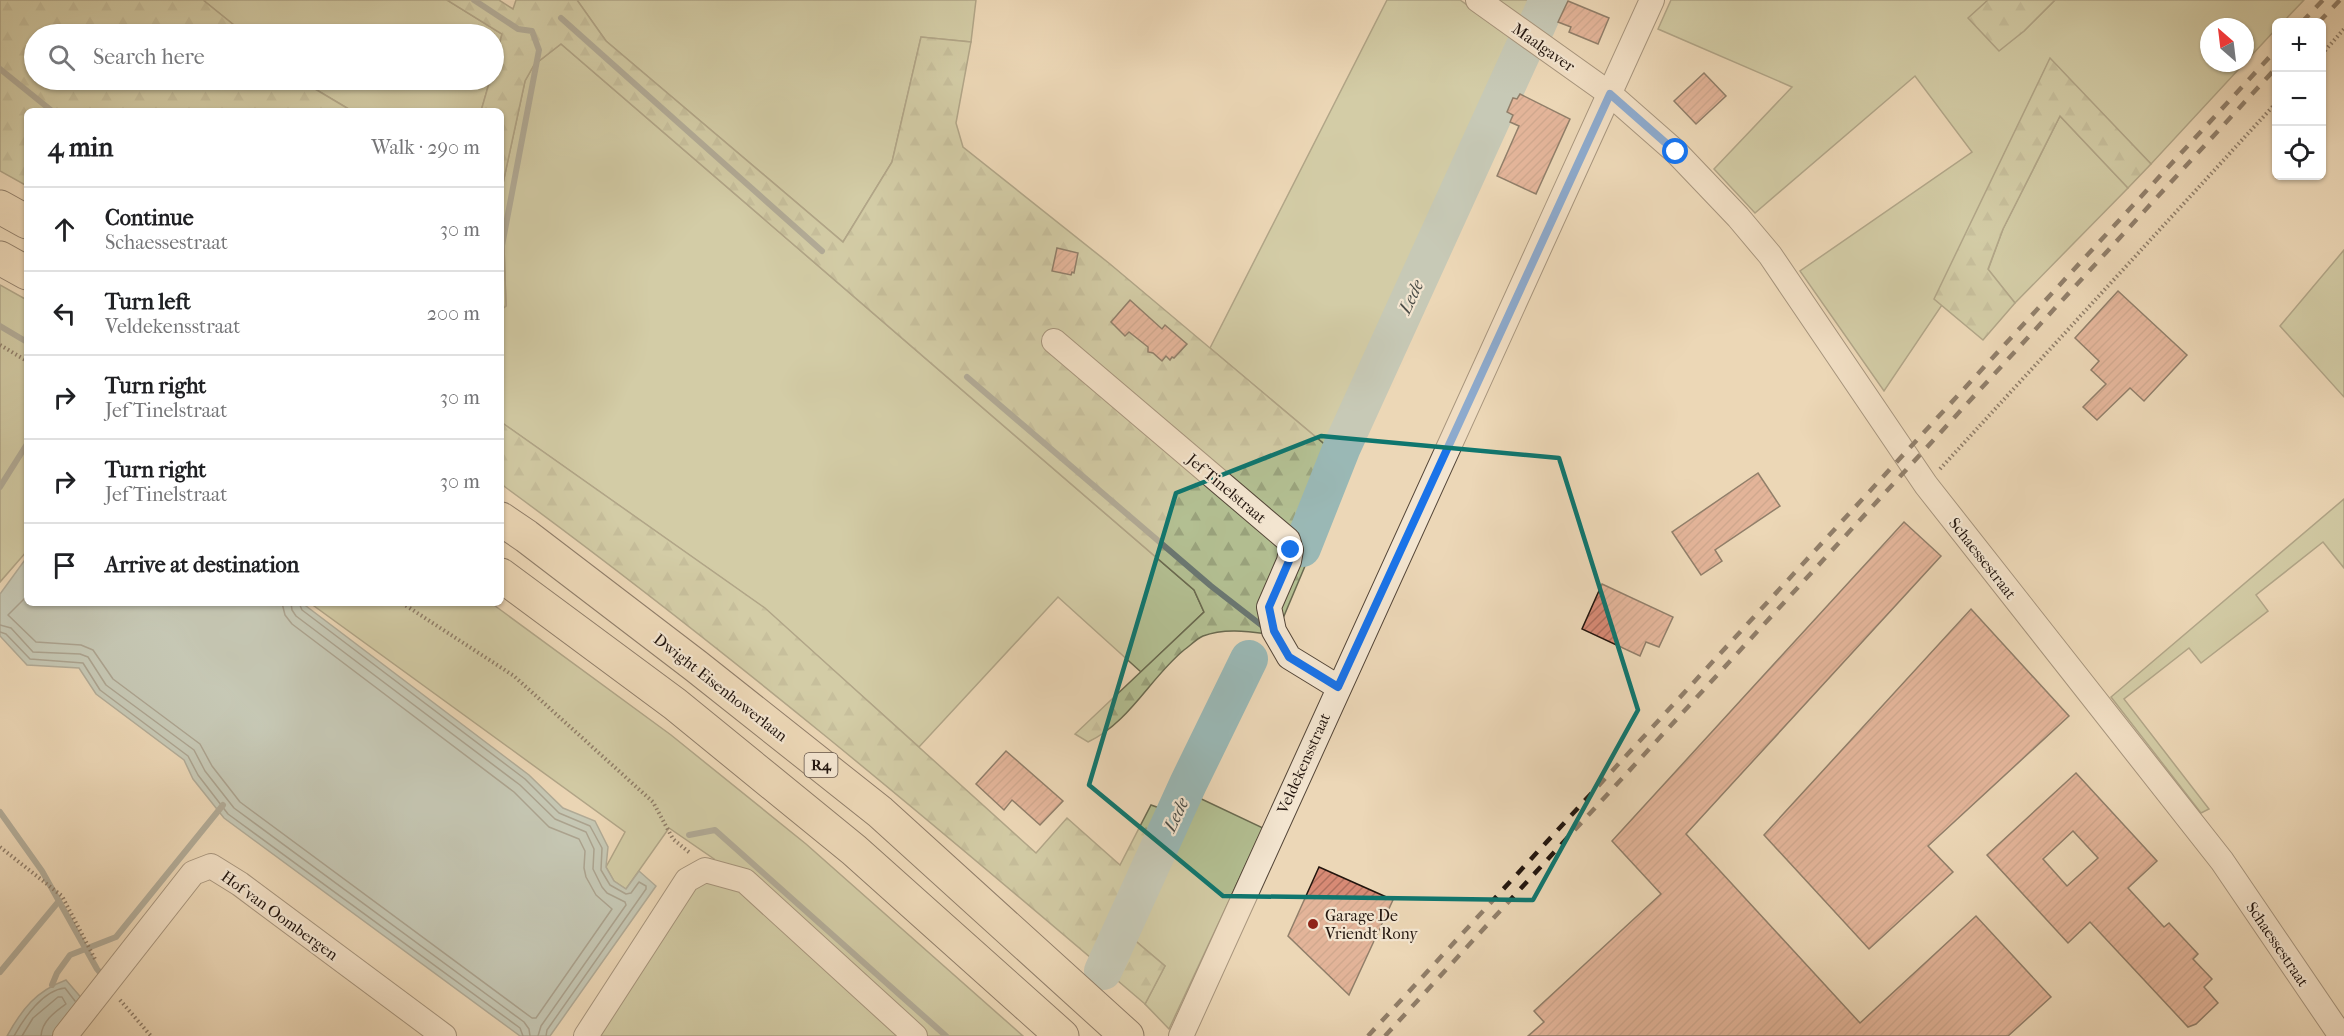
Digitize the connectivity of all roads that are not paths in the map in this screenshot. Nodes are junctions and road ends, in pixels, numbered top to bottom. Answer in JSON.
{"nodes":[{"id":1,"x":1478,"y":0,"type":"edge"},
{"id":2,"x":1652,"y":0,"type":"edge"},
{"id":3,"x":1610,"y":94,"type":"junction"},
{"id":4,"x":0,"y":207,"type":"edge"},
{"id":5,"x":24,"y":220,"type":"edge"},
{"id":6,"x":0,"y":258,"type":"edge"},
{"id":7,"x":24,"y":271,"type":"edge"},
{"id":8,"x":1054,"y":342,"type":"dead end"},
{"id":9,"x":504,"y":521,"type":"edge"},
{"id":10,"x":504,"y":577,"type":"edge"},
{"id":11,"x":1338,"y":687,"type":"junction"},
{"id":12,"x":1125,"y":1034,"type":"edge"},
{"id":13,"x":65,"y":1036,"type":"edge"},
{"id":14,"x":444,"y":1036,"type":"edge"},
{"id":15,"x":586,"y":1036,"type":"edge"},
{"id":16,"x":915,"y":1036,"type":"edge"},
{"id":17,"x":1062,"y":1036,"type":"edge"},
{"id":18,"x":1181,"y":1036,"type":"edge"},
{"id":19,"x":2342,"y":1036,"type":"edge"}],
"edges":[{"from":1,"to":3,"type":"street","name":"Maalgaver"},
{"from":2,"to":3,"type":"street","name":"Veldekensstraat"},
{"from":3,"to":11,"type":"street","name":"Veldekensstraat"},
{"from":3,"to":19,"type":"street","name":"Schaessestraat"},
{"from":4,"to":5,"type":"highway"},
{"from":6,"to":7,"type":"highway"},
{"from":8,"to":11,"type":"street","name":"Jef Tinelstraat"},
{"from":9,"to":12,"type":"highway","name":"Dwight Eisenhowerlaan","number":"R4"},
{"from":10,"to":17,"type":"highway"},
{"from":11,"to":18,"type":"street","name":"Veldekensstraat"},
{"from":13,"to":14,"type":"street","name":"Hof van Oombergen"},
{"from":15,"to":16,"type":"street"}]}
